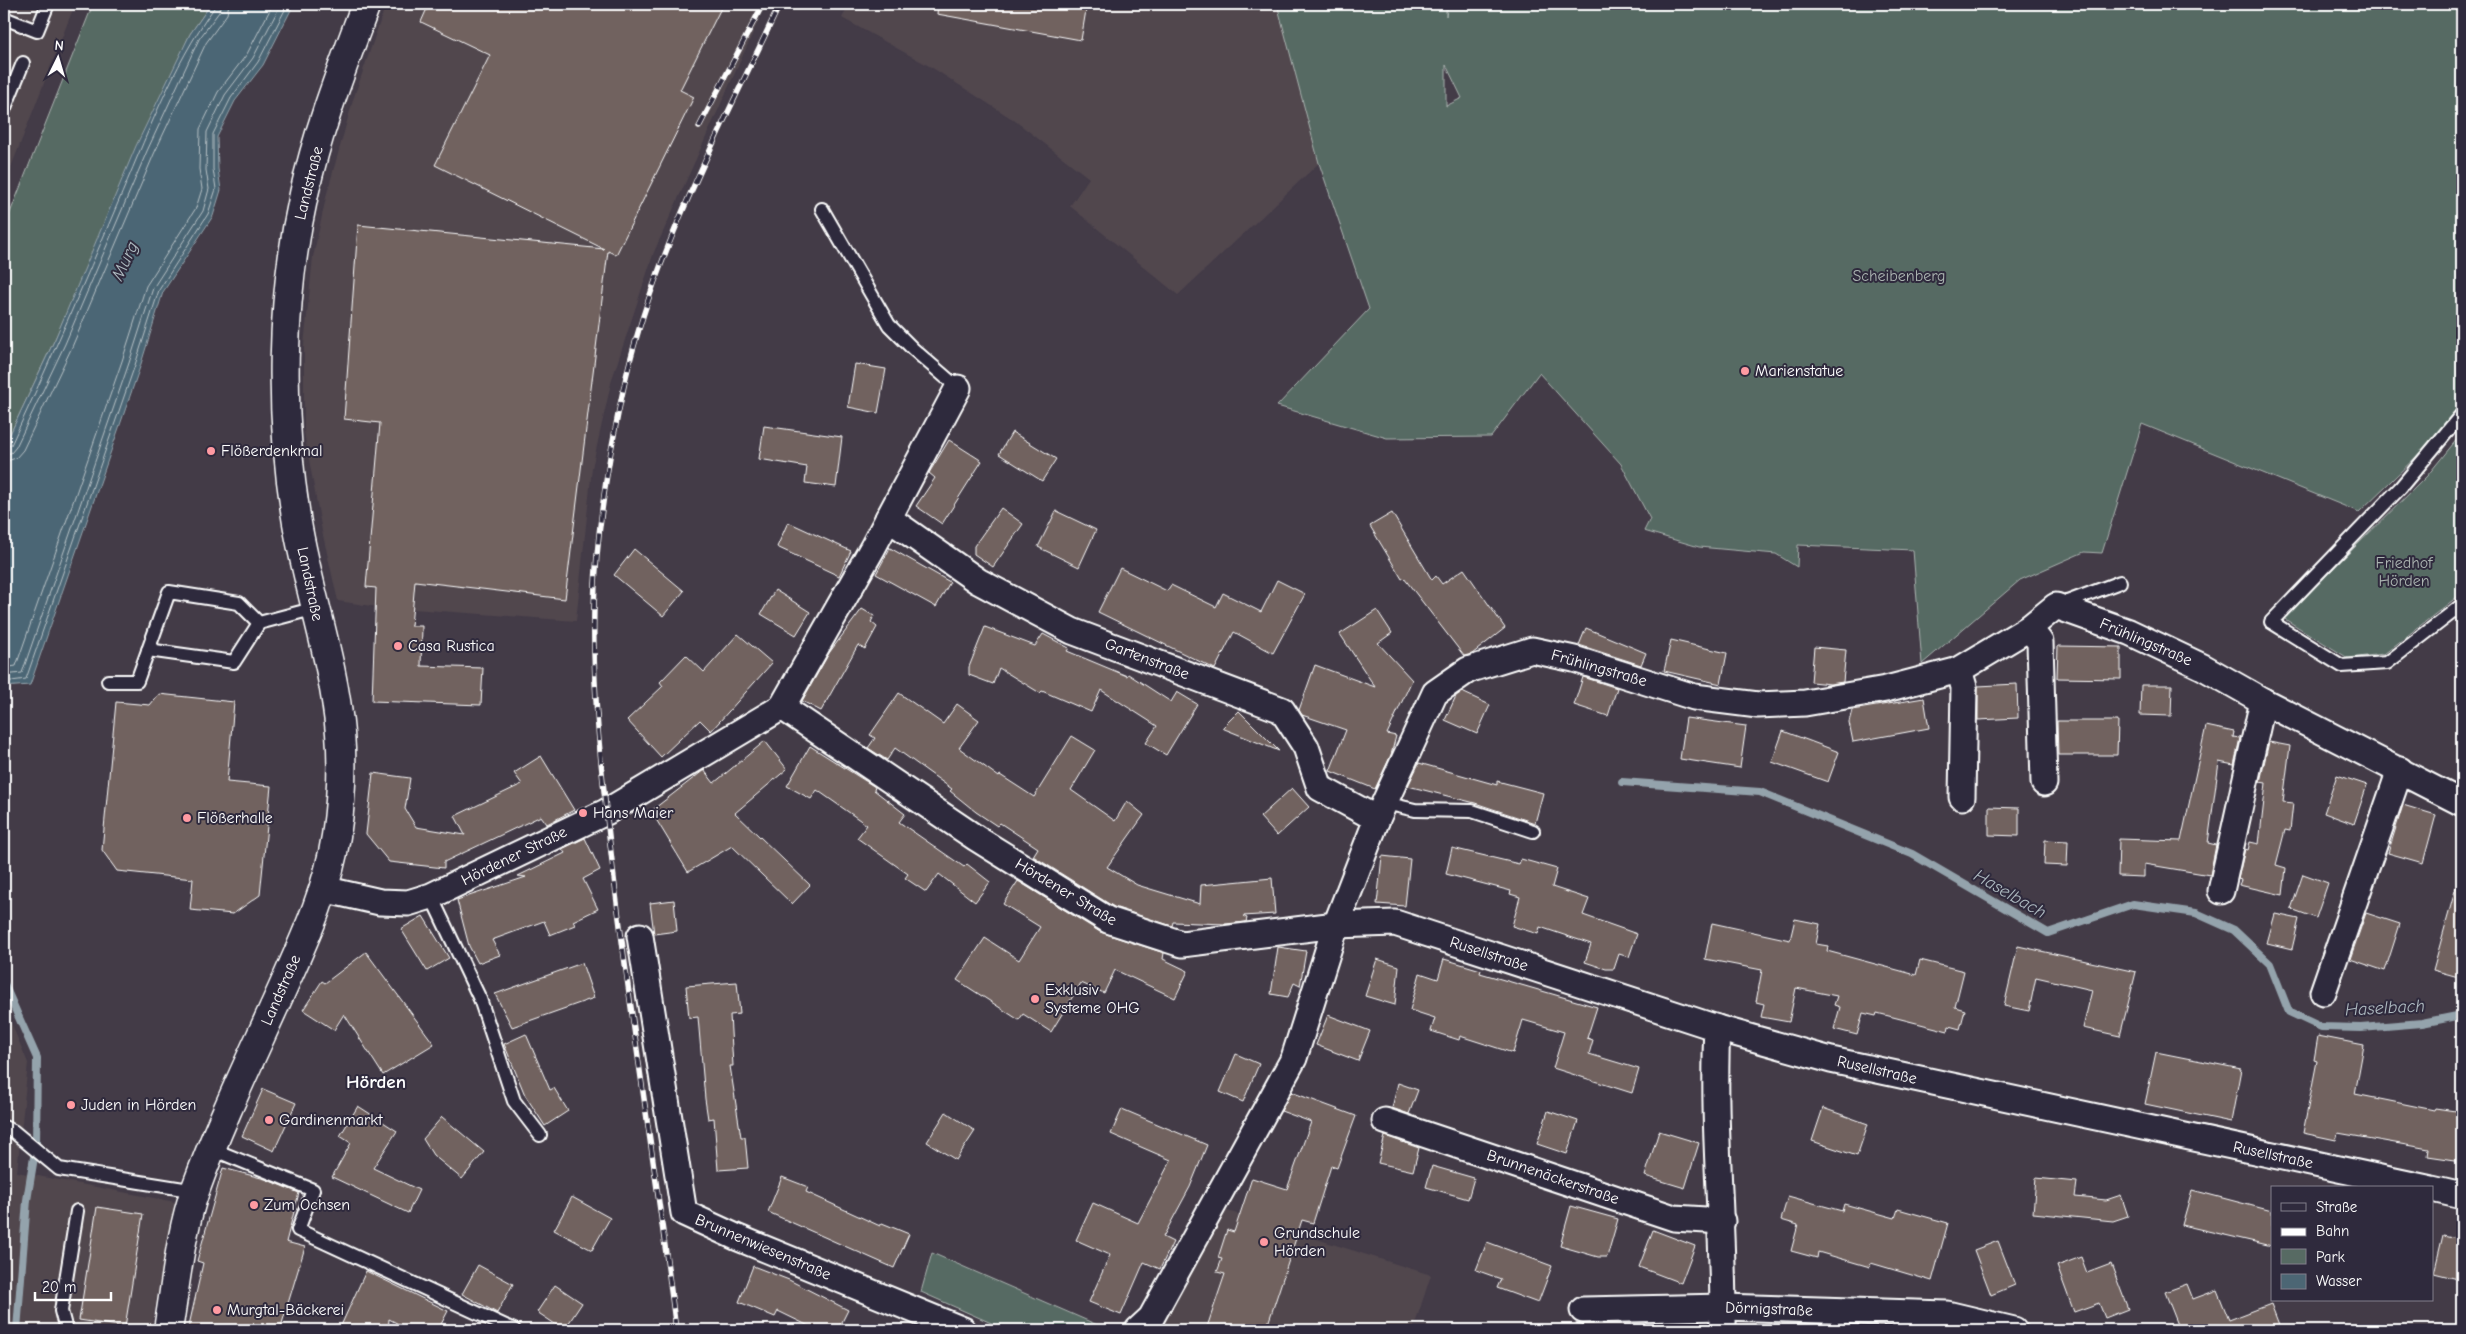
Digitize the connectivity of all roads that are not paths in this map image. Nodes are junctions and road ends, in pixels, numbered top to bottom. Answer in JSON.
{"nodes":[{"id":1,"x":48,"y":4,"type":"edge"},
{"id":2,"x":366,"y":4,"type":"edge"},
{"id":3,"x":4,"y":18,"type":"edge"},
{"id":4,"x":23,"y":63,"type":"dead end"},
{"id":5,"x":4,"y":110,"type":"edge"},
{"id":6,"x":822,"y":208,"type":"dead end"},
{"id":7,"x":958,"y":388,"type":"joint"},
{"id":8,"x":2462,"y":414,"type":"edge"},
{"id":9,"x":888,"y":518,"type":"junction"},
{"id":10,"x":2120,"y":582,"type":"dead end"},
{"id":11,"x":2462,"y":605,"type":"edge"},
{"id":12,"x":2056,"y":606,"type":"junction"},
{"id":13,"x":316,"y":608,"type":"junction"},
{"id":14,"x":259,"y":622,"type":"junction"},
{"id":15,"x":2029,"y":628,"type":"junction"},
{"id":16,"x":148,"y":650,"type":"junction"},
{"id":17,"x":1959,"y":670,"type":"junction"},
{"id":18,"x":108,"y":681,"type":"dead end"},
{"id":19,"x":2263,"y":701,"type":"junction"},
{"id":20,"x":782,"y":707,"type":"junction"},
{"id":21,"x":2400,"y":770,"type":"junction"},
{"id":22,"x":2044,"y":782,"type":"dead end"},
{"id":23,"x":1962,"y":797,"type":"dead end"},
{"id":24,"x":2462,"y":803,"type":"edge"},
{"id":25,"x":1381,"y":811,"type":"junction"},
{"id":26,"x":1533,"y":831,"type":"dead end"},
{"id":27,"x":323,"y":889,"type":"junction"},
{"id":28,"x":2222,"y":892,"type":"dead end"},
{"id":29,"x":431,"y":896,"type":"junction"},
{"id":30,"x":1336,"y":925,"type":"junction"},
{"id":31,"x":640,"y":936,"type":"dead end"},
{"id":32,"x":2323,"y":992,"type":"dead end"},
{"id":33,"x":1716,"y":1028,"type":"junction"},
{"id":34,"x":1385,"y":1121,"type":"dead end"},
{"id":35,"x":8,"y":1129,"type":"edge"},
{"id":36,"x":540,"y":1135,"type":"dead end"},
{"id":37,"x":212,"y":1149,"type":"junction"},
{"id":38,"x":2418,"y":1186,"type":"edge"},
{"id":39,"x":2434,"y":1189,"type":"edge"},
{"id":40,"x":196,"y":1191,"type":"junction"},
{"id":41,"x":2462,"y":1196,"type":"edge"},
{"id":42,"x":77,"y":1211,"type":"dead end"},
{"id":43,"x":1722,"y":1221,"type":"junction"},
{"id":44,"x":1583,"y":1310,"type":"dead end"},
{"id":45,"x":1724,"y":1319,"type":"edge"},
{"id":46,"x":66,"y":1330,"type":"edge"},
{"id":47,"x":168,"y":1330,"type":"edge"},
{"id":48,"x":514,"y":1330,"type":"edge"},
{"id":49,"x":963,"y":1330,"type":"edge"},
{"id":50,"x":1138,"y":1330,"type":"edge"},
{"id":51,"x":2014,"y":1330,"type":"edge"}],
"edges":[{"from":1,"to":3,"type":"lane"},
{"from":2,"to":13,"type":"street","name":"Landstraße"},
{"from":4,"to":5,"type":"lane"},
{"from":6,"to":7,"type":"lane"},
{"from":7,"to":9,"type":"street"},
{"from":8,"to":11,"type":"lane"},
{"from":9,"to":20,"type":"street"},
{"from":9,"to":25,"type":"street","name":"Gartenstraße"},
{"from":10,"to":12,"type":"lane"},
{"from":12,"to":15,"type":"street","name":"Frühlingstraße"},
{"from":12,"to":19,"type":"street","name":"Frühlingstraße"},
{"from":13,"to":14,"type":"lane"},
{"from":13,"to":27,"type":"street","name":"Landstraße"},
{"from":14,"to":16,"type":"lane"},
{"from":14,"to":16,"type":"lane"},
{"from":15,"to":17,"type":"street","name":"Frühlingstraße"},
{"from":15,"to":22,"type":"street"},
{"from":16,"to":18,"type":"lane"},
{"from":17,"to":23,"type":"street"},
{"from":17,"to":25,"type":"street","name":"Frühlingstraße"},
{"from":19,"to":21,"type":"street","name":"Frühlingstraße"},
{"from":19,"to":28,"type":"street"},
{"from":20,"to":29,"type":"street","name":"Hördener Straße"},
{"from":20,"to":30,"type":"street","name":"Hördener Straße"},
{"from":21,"to":24,"type":"street","name":"Frühlingstraße"},
{"from":21,"to":32,"type":"street"},
{"from":25,"to":26,"type":"lane"},
{"from":25,"to":30,"type":"street","name":"Frühlingstraße"},
{"from":27,"to":29,"type":"street","name":"Hördener Straße"},
{"from":27,"to":37,"type":"street","name":"Landstraße"},
{"from":29,"to":36,"type":"lane"},
{"from":30,"to":33,"type":"street","name":"Rusellstraße"},
{"from":30,"to":50,"type":"street"},
{"from":31,"to":49,"type":"street","name":"Brunnenwiesenstraße"},
{"from":33,"to":38,"type":"street","name":"Rusellstraße"},
{"from":33,"to":43,"type":"street"},
{"from":34,"to":43,"type":"street","name":"Brunnenäckerstraße"},
{"from":35,"to":40,"type":"lane"},
{"from":37,"to":40,"type":"street","name":"Landstraße"},
{"from":37,"to":48,"type":"lane"},
{"from":39,"to":41,"type":"street"},
{"from":40,"to":47,"type":"street","name":"Landstraße"},
{"from":42,"to":46,"type":"lane"},
{"from":43,"to":45,"type":"street"},
{"from":44,"to":45,"type":"street","name":"Dörnigstraße"},
{"from":45,"to":51,"type":"street","name":"Dörnigstraße"}]}
